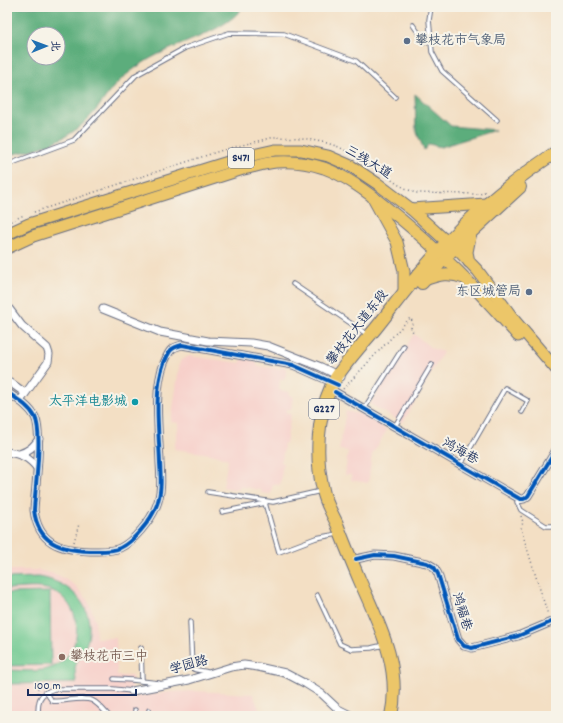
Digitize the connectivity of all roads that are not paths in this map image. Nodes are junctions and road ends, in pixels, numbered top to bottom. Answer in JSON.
{"nodes":[{"id":1,"x":431,"y":7,"type":"edge"},
{"id":2,"x":413,"y":25,"type":"dead end"},
{"id":3,"x":431,"y":41,"type":"junction"},
{"id":4,"x":395,"y":97,"type":"dead end"},
{"id":5,"x":497,"y":120,"type":"dead end"},
{"id":6,"x":556,"y":152,"type":"edge"},
{"id":7,"x":556,"y":160,"type":"edge"},
{"id":8,"x":7,"y":163,"type":"edge"},
{"id":9,"x":372,"y":196,"type":"junction"},
{"id":10,"x":486,"y":204,"type":"junction"},
{"id":11,"x":411,"y":209,"type":"junction"},
{"id":12,"x":471,"y":232,"type":"junction"},
{"id":13,"x":7,"y":234,"type":"edge"},
{"id":14,"x":451,"y":244,"type":"junction"},
{"id":15,"x":7,"y":248,"type":"edge"},
{"id":16,"x":441,"y":255,"type":"junction"},
{"id":17,"x":469,"y":262,"type":"junction"},
{"id":18,"x":468,"y":279,"type":"junction"},
{"id":19,"x":424,"y":280,"type":"junction"},
{"id":20,"x":293,"y":284,"type":"dead end"},
{"id":21,"x":404,"y":292,"type":"junction"},
{"id":22,"x":7,"y":306,"type":"edge"},
{"id":23,"x":103,"y":309,"type":"dead end"},
{"id":24,"x":512,"y":323,"type":"junction"},
{"id":25,"x":372,"y":338,"type":"junction"},
{"id":26,"x":404,"y":346,"type":"dead end"},
{"id":27,"x":432,"y":364,"type":"dead end"},
{"id":28,"x":556,"y":368,"type":"edge"},
{"id":29,"x":556,"y":377,"type":"edge"},
{"id":30,"x":7,"y":380,"type":"edge"},
{"id":31,"x":338,"y":385,"type":"junction"},
{"id":32,"x":7,"y":392,"type":"edge"},
{"id":33,"x":25,"y":393,"type":"junction"},
{"id":34,"x":20,"y":400,"type":"junction"},
{"id":35,"x":364,"y":409,"type":"junction"},
{"id":36,"x":522,"y":412,"type":"dead end"},
{"id":37,"x":395,"y":426,"type":"junction"},
{"id":38,"x":39,"y":439,"type":"junction"},
{"id":39,"x":556,"y":450,"type":"edge"},
{"id":40,"x":7,"y":452,"type":"edge"},
{"id":41,"x":19,"y":454,"type":"junction"},
{"id":42,"x":461,"y":464,"type":"junction"},
{"id":43,"x":37,"y":468,"type":"junction"},
{"id":44,"x":325,"y":490,"type":"junction"},
{"id":45,"x":208,"y":492,"type":"dead end"},
{"id":46,"x":526,"y":498,"type":"junction"},
{"id":47,"x":273,"y":502,"type":"junction"},
{"id":48,"x":265,"y":503,"type":"junction"},
{"id":49,"x":222,"y":512,"type":"dead end"},
{"id":50,"x":556,"y":526,"type":"edge"},
{"id":51,"x":343,"y":533,"type":"junction"},
{"id":52,"x":356,"y":559,"type":"junction"},
{"id":53,"x":317,"y":595,"type":"dead end"},
{"id":54,"x":553,"y":621,"type":"edge"},
{"id":55,"x":190,"y":622,"type":"dead end"},
{"id":56,"x":389,"y":644,"type":"junction"},
{"id":57,"x":141,"y":648,"type":"dead end"},
{"id":58,"x":210,"y":674,"type":"junction"},
{"id":59,"x":114,"y":679,"type":"dead end"},
{"id":60,"x":142,"y":681,"type":"junction"},
{"id":61,"x":168,"y":685,"type":"junction"},
{"id":62,"x":132,"y":691,"type":"joint"},
{"id":63,"x":46,"y":692,"type":"junction"},
{"id":64,"x":135,"y":710,"type":"dead end"},
{"id":65,"x":149,"y":710,"type":"dead end"},
{"id":66,"x":38,"y":716,"type":"edge"},
{"id":67,"x":109,"y":716,"type":"edge"},
{"id":68,"x":135,"y":716,"type":"edge"},
{"id":69,"x":149,"y":716,"type":"edge"},
{"id":70,"x":352,"y":716,"type":"edge"},
{"id":71,"x":391,"y":716,"type":"edge"},
{"id":72,"x":396,"y":716,"type":"edge"}],
"edges":[{"from":1,"to":3,"type":"lane"},
{"from":2,"to":3,"type":"lane"},
{"from":3,"to":5,"type":"lane"},
{"from":4,"to":8,"type":"lane"},
{"from":6,"to":10,"type":"highway","name":"攀枝花大道东段","number":"G227"},
{"from":7,"to":12,"type":"highway","name":"攀枝花大道东段","number":"G227"},
{"from":9,"to":15,"type":"main road","name":"三线大道","number":"S471"},
{"from":9,"to":16,"type":"main road","name":"三线大道","number":"S471"},
{"from":9,"to":21,"type":"main road"},
{"from":10,"to":11,"type":"main road"},
{"from":10,"to":14,"type":"highway","name":"攀枝花大道东段","number":"G227"},
{"from":11,"to":13,"type":"main road","name":"三线大道","number":"S471"},
{"from":11,"to":14,"type":"main road","name":"三线大道","number":"S471"},
{"from":12,"to":14,"type":"highway","name":"攀枝花大道东段","number":"G227"},
{"from":12,"to":17,"type":"main road"},
{"from":14,"to":16,"type":"highway","name":"攀枝花大道东段","number":"G227"},
{"from":14,"to":17,"type":"main road","name":"三线大道"},
{"from":16,"to":18,"type":"main road","name":"三线大道"},
{"from":16,"to":19,"type":"highway","name":"攀枝花大道东段","number":"G227"},
{"from":16,"to":21,"type":"highway","name":"攀枝花大道东段","number":"G227"},
{"from":17,"to":24,"type":"main road","name":"三线大道"},
{"from":18,"to":19,"type":"main road"},
{"from":18,"to":24,"type":"main road","name":"三线大道"},
{"from":19,"to":25,"type":"highway","name":"攀枝花大道东段","number":"G227"},
{"from":20,"to":25,"type":"lane"},
{"from":21,"to":25,"type":"highway","name":"攀枝花大道东段","number":"G227"},
{"from":22,"to":33,"type":"street"},
{"from":23,"to":31,"type":"street"},
{"from":24,"to":28,"type":"main road","name":"三线大道"},
{"from":24,"to":29,"type":"main road","name":"三线大道"},
{"from":25,"to":31,"type":"highway","name":"攀枝花大道东段","number":"G227"},
{"from":26,"to":35,"type":"lane"},
{"from":27,"to":37,"type":"lane"},
{"from":30,"to":33,"type":"street"},
{"from":31,"to":35,"type":"street","name":"鸿海巷"},
{"from":31,"to":43,"type":"street"},
{"from":31,"to":44,"type":"highway","name":"攀枝花大道东段","number":"G227"},
{"from":32,"to":34,"type":"street"},
{"from":33,"to":34,"type":"street"},
{"from":34,"to":38,"type":"street"},
{"from":35,"to":37,"type":"street","name":"鸿海巷"},
{"from":36,"to":42,"type":"lane"},
{"from":37,"to":42,"type":"street","name":"鸿海巷"},
{"from":38,"to":41,"type":"street"},
{"from":38,"to":43,"type":"street"},
{"from":39,"to":46,"type":"street"},
{"from":40,"to":41,"type":"street"},
{"from":41,"to":43,"type":"street"},
{"from":42,"to":46,"type":"street","name":"鸿海巷"},
{"from":44,"to":47,"type":"lane"},
{"from":44,"to":51,"type":"highway","name":"攀枝花大道东段","number":"G227"},
{"from":45,"to":47,"type":"lane"},
{"from":46,"to":50,"type":"lane"},
{"from":47,"to":48,"type":"lane"},
{"from":48,"to":49,"type":"lane"},
{"from":48,"to":51,"type":"lane"},
{"from":51,"to":52,"type":"highway","name":"攀枝花大道东段","number":"G227"},
{"from":51,"to":56,"type":"highway","name":"攀枝花大道东段","number":"G227"},
{"from":52,"to":54,"type":"street","name":"鸿福巷"},
{"from":52,"to":56,"type":"highway","name":"攀枝花大道东段","number":"G227"},
{"from":53,"to":56,"type":"lane"},
{"from":55,"to":58,"type":"lane"},
{"from":56,"to":71,"type":"highway","name":"攀枝花大道东段","number":"G227"},
{"from":56,"to":72,"type":"highway","name":"攀枝花大道东段","number":"G227"},
{"from":57,"to":60,"type":"lane"},
{"from":58,"to":61,"type":"street","name":"学园路"},
{"from":58,"to":70,"type":"street","name":"学园路"},
{"from":59,"to":60,"type":"lane"},
{"from":60,"to":61,"type":"lane"},
{"from":61,"to":62,"type":"street","name":"学园路"},
{"from":62,"to":63,"type":"lane","name":"学园路"},
{"from":63,"to":66,"type":"lane"},
{"from":63,"to":67,"type":"lane"},
{"from":64,"to":68,"type":"lane"},
{"from":65,"to":69,"type":"lane"}]}
